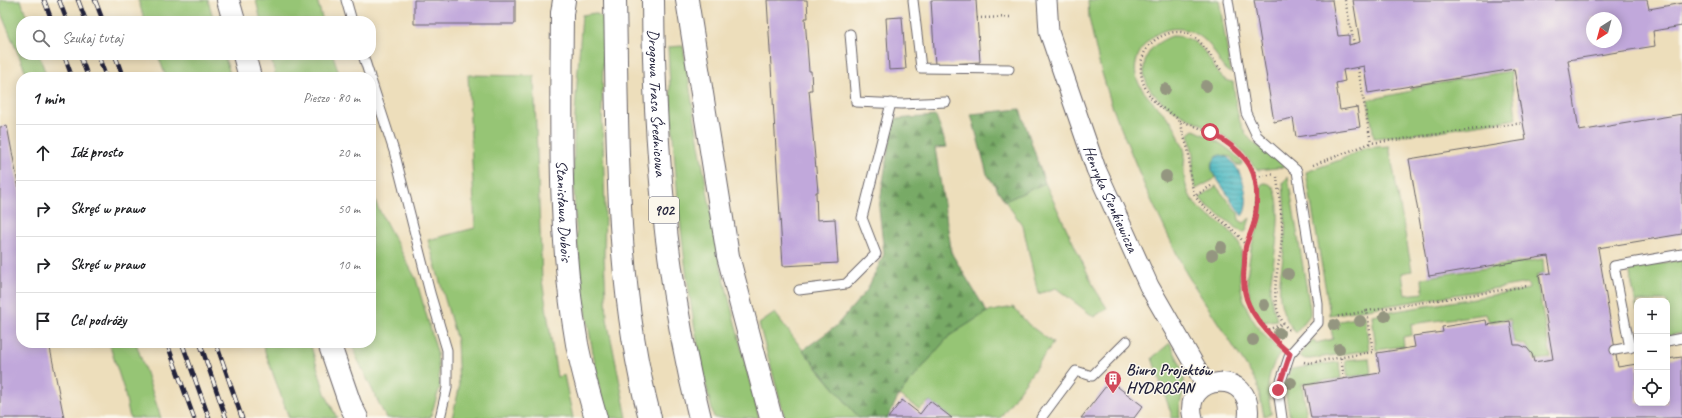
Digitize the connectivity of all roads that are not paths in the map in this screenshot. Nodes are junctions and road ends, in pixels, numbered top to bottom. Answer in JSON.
{"nodes":[{"id":1,"x":228,"y":0,"type":"edge"},
{"id":2,"x":346,"y":0,"type":"edge"},
{"id":3,"x":615,"y":0,"type":"edge"},
{"id":4,"x":653,"y":0,"type":"edge"},
{"id":5,"x":687,"y":0,"type":"edge"},
{"id":6,"x":913,"y":0,"type":"edge"},
{"id":7,"x":1047,"y":0,"type":"edge"},
{"id":8,"x":1228,"y":0,"type":"edge"},
{"id":9,"x":562,"y":5,"type":"edge"},
{"id":10,"x":233,"y":16,"type":"edge"},
{"id":11,"x":351,"y":16,"type":"edge"},
{"id":12,"x":850,"y":34,"type":"dead end"},
{"id":13,"x":245,"y":60,"type":"edge"},
{"id":14,"x":365,"y":60,"type":"edge"},
{"id":15,"x":1009,"y":69,"type":"dead end"},
{"id":16,"x":249,"y":72,"type":"edge"},
{"id":17,"x":369,"y":72,"type":"edge"},
{"id":18,"x":376,"y":94,"type":"edge"},
{"id":19,"x":946,"y":102,"type":"dead end"},
{"id":20,"x":891,"y":103,"type":"junction"},
{"id":21,"x":1682,"y":254,"type":"edge"},
{"id":22,"x":799,"y":290,"type":"dead end"},
{"id":23,"x":1682,"y":338,"type":"edge"},
{"id":24,"x":1670,"y":340,"type":"edge"},
{"id":25,"x":1127,"y":341,"type":"dead end"},
{"id":26,"x":1633,"y":347,"type":"edge"},
{"id":27,"x":331,"y":348,"type":"edge"},
{"id":28,"x":1616,"y":350,"type":"dead end"},
{"id":29,"x":1206,"y":385,"type":"junction"},
{"id":30,"x":357,"y":418,"type":"edge"},
{"id":31,"x":440,"y":418,"type":"edge"},
{"id":32,"x":596,"y":418,"type":"edge"},
{"id":33,"x":650,"y":418,"type":"edge"},
{"id":34,"x":700,"y":418,"type":"edge"},
{"id":35,"x":771,"y":418,"type":"edge"},
{"id":36,"x":1041,"y":418,"type":"edge"},
{"id":37,"x":1193,"y":418,"type":"edge"},
{"id":38,"x":1248,"y":418,"type":"edge"},
{"id":39,"x":1282,"y":418,"type":"edge"}],
"edges":[{"from":1,"to":10,"type":"main road"},
{"from":2,"to":11,"type":"lane"},
{"from":3,"to":33,"type":"main road"},
{"from":4,"to":34,"type":"main road","name":"Drogowa Trasa Średnicowa","number":"902"},
{"from":5,"to":35,"type":"main road"},
{"from":6,"to":15,"type":"lane"},
{"from":7,"to":29,"type":"street","name":"Henryka Sienkiewicza"},
{"from":8,"to":39,"type":"lane"},
{"from":9,"to":32,"type":"main road","name":"Stanisława Dubois"},
{"from":12,"to":20,"type":"lane"},
{"from":13,"to":16,"type":"main road"},
{"from":14,"to":17,"type":"lane"},
{"from":18,"to":31,"type":"lane"},
{"from":19,"to":20,"type":"lane"},
{"from":20,"to":22,"type":"lane"},
{"from":21,"to":26,"type":"lane"},
{"from":23,"to":24,"type":"lane"},
{"from":25,"to":36,"type":"lane"},
{"from":26,"to":28,"type":"lane"},
{"from":27,"to":30,"type":"main road"},
{"from":29,"to":37,"type":"street"},
{"from":29,"to":38,"type":"street"}]}
